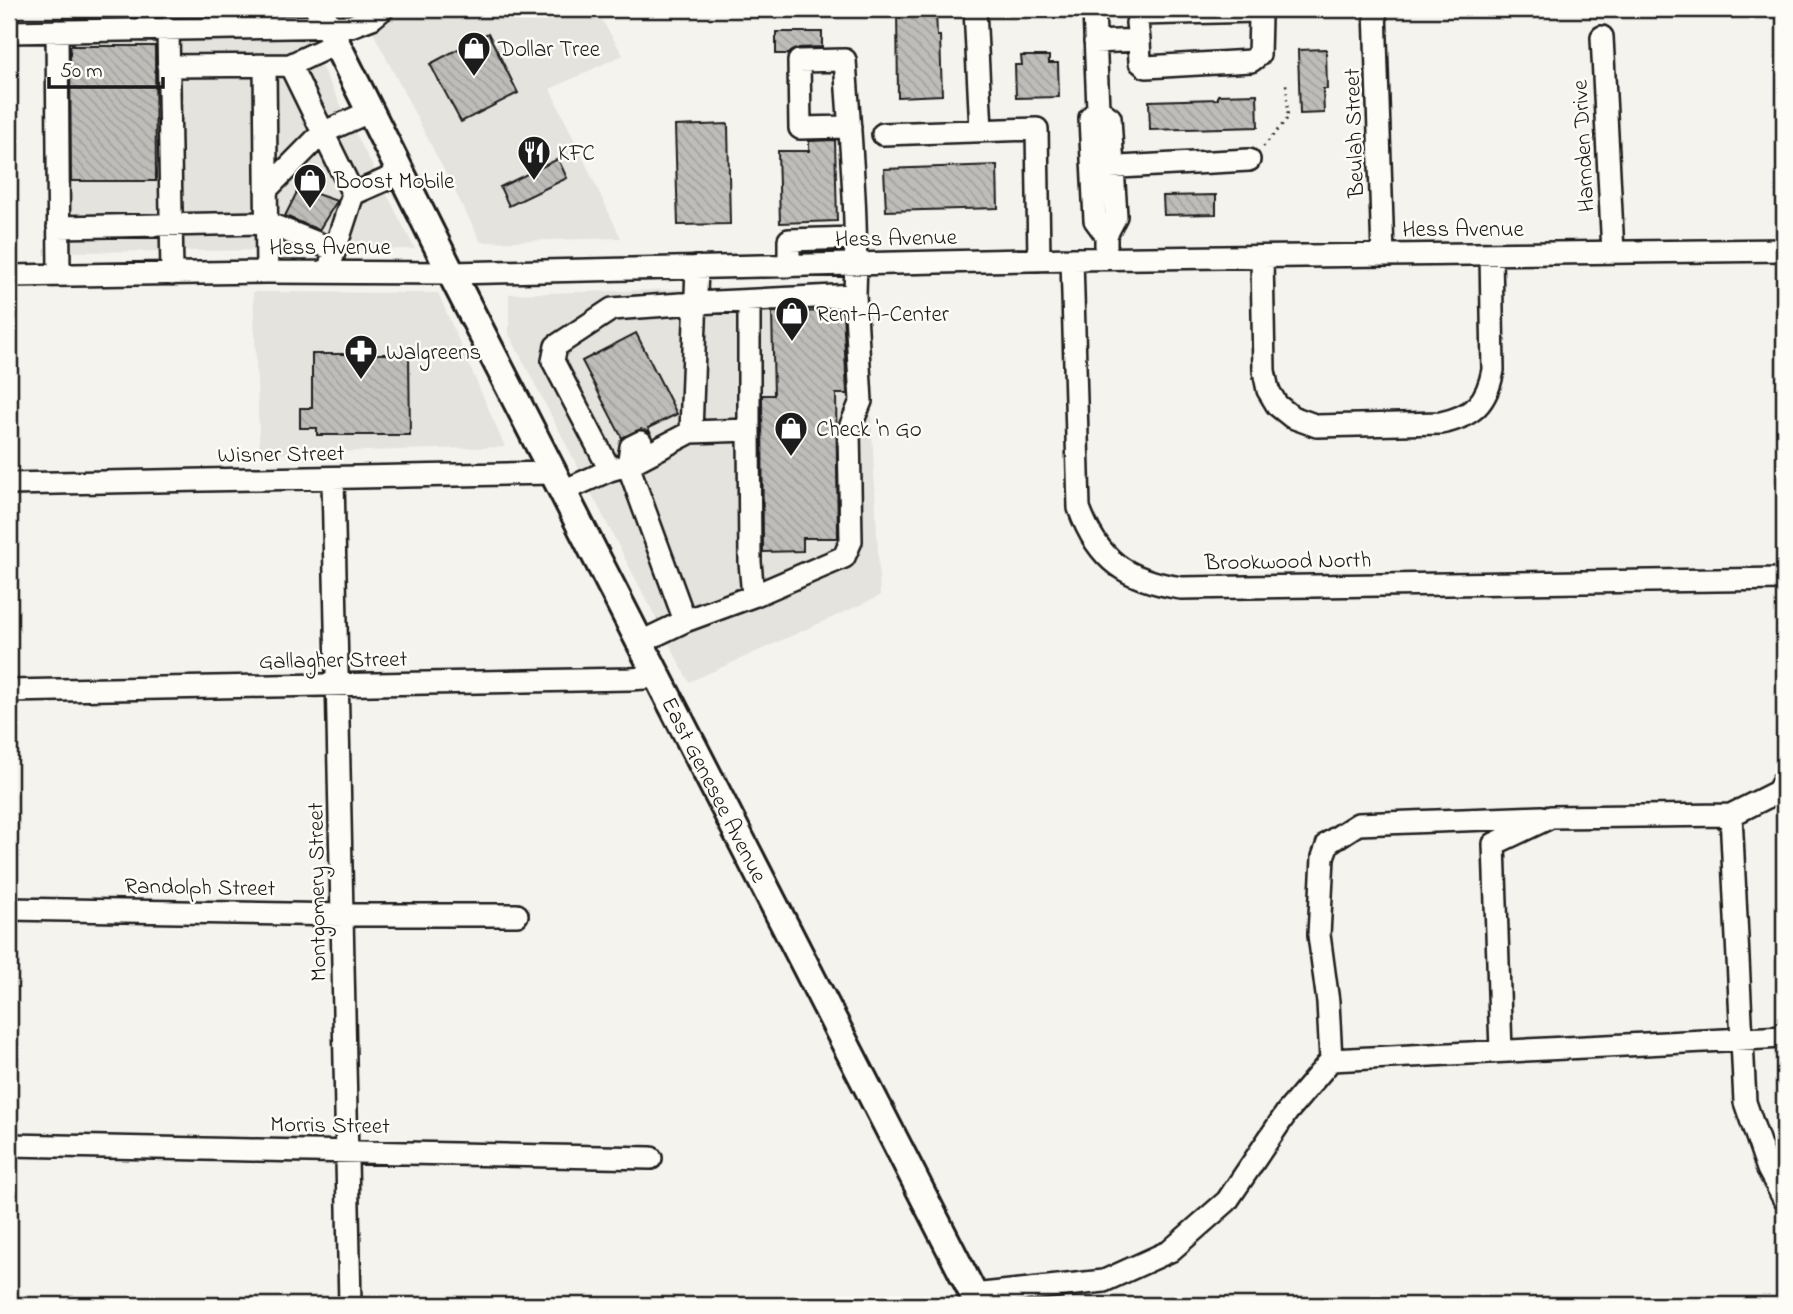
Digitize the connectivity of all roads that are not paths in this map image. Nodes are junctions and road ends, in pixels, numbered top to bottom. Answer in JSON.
{"nodes":[{"id":1,"x":383,"y":9,"type":"edge"},
{"id":2,"x":975,"y":9,"type":"edge"},
{"id":3,"x":1094,"y":9,"type":"edge"},
{"id":4,"x":1375,"y":9,"type":"edge"},
{"id":5,"x":328,"y":26,"type":"edge"},
{"id":6,"x":168,"y":28,"type":"junction"},
{"id":7,"x":57,"y":31,"type":"junction"},
{"id":8,"x":9,"y":32,"type":"edge"},
{"id":9,"x":1602,"y":37,"type":"dead end"},
{"id":10,"x":1139,"y":40,"type":"junction"},
{"id":11,"x":1095,"y":42,"type":"junction"},
{"id":12,"x":265,"y":65,"type":"junction"},
{"id":13,"x":290,"y":65,"type":"junction"},
{"id":14,"x":168,"y":66,"type":"junction"},
{"id":15,"x":371,"y":111,"type":"junction"},
{"id":16,"x":849,"y":127,"type":"dead end"},
{"id":17,"x":981,"y":130,"type":"junction"},
{"id":18,"x":323,"y":133,"type":"junction"},
{"id":19,"x":883,"y":134,"type":"dead end"},
{"id":20,"x":1255,"y":155,"type":"road end"},
{"id":21,"x":1102,"y":168,"type":"junction"},
{"id":22,"x":401,"y":173,"type":"junction"},
{"id":23,"x":266,"y":190,"type":"junction"},
{"id":24,"x":353,"y":194,"type":"junction"},
{"id":25,"x":267,"y":223,"type":"junction"},
{"id":26,"x":170,"y":224,"type":"junction"},
{"id":27,"x":58,"y":227,"type":"junction"},
{"id":28,"x":854,"y":238,"type":"junction"},
{"id":29,"x":335,"y":250,"type":"junction"},
{"id":30,"x":1784,"y":250,"type":"edge"},
{"id":31,"x":1613,"y":253,"type":"junction"},
{"id":32,"x":1491,"y":254,"type":"junction"},
{"id":33,"x":1383,"y":255,"type":"junction"},
{"id":34,"x":1262,"y":258,"type":"junction"},
{"id":35,"x":1072,"y":259,"type":"junction"},
{"id":36,"x":1107,"y":259,"type":"junction"},
{"id":37,"x":1039,"y":260,"type":"junction"},
{"id":38,"x":856,"y":264,"type":"junction"},
{"id":39,"x":789,"y":266,"type":"junction"},
{"id":40,"x":698,"y":267,"type":"junction"},
{"id":41,"x":267,"y":272,"type":"junction"},
{"id":42,"x":328,"y":272,"type":"junction"},
{"id":43,"x":451,"y":273,"type":"junction"},
{"id":44,"x":172,"y":274,"type":"junction"},
{"id":45,"x":9,"y":275,"type":"edge"},
{"id":46,"x":59,"y":275,"type":"junction"},
{"id":47,"x":855,"y":295,"type":"junction"},
{"id":48,"x":749,"y":301,"type":"junction"},
{"id":49,"x":695,"y":303,"type":"junction"},
{"id":50,"x":691,"y":424,"type":"junction"},
{"id":51,"x":749,"y":430,"type":"junction"},
{"id":52,"x":619,"y":468,"type":"junction"},
{"id":53,"x":333,"y":478,"type":"junction"},
{"id":54,"x":558,"y":482,"type":"junction"},
{"id":55,"x":9,"y":484,"type":"edge"},
{"id":56,"x":1784,"y":579,"type":"edge"},
{"id":57,"x":753,"y":596,"type":"junction"},
{"id":58,"x":685,"y":621,"type":"junction"},
{"id":59,"x":641,"y":642,"type":"junction"},
{"id":60,"x":659,"y":677,"type":"junction"},
{"id":61,"x":338,"y":685,"type":"junction"},
{"id":62,"x":9,"y":691,"type":"edge"},
{"id":63,"x":1784,"y":780,"type":"edge"},
{"id":64,"x":1731,"y":815,"type":"junction"},
{"id":65,"x":1551,"y":817,"type":"junction"},
{"id":66,"x":9,"y":909,"type":"edge"},
{"id":67,"x":344,"y":915,"type":"junction"},
{"id":68,"x":517,"y":915,"type":"dead end"},
{"id":69,"x":1784,"y":1037,"type":"edge"},
{"id":70,"x":1742,"y":1039,"type":"junction"},
{"id":71,"x":1501,"y":1051,"type":"junction"},
{"id":72,"x":1331,"y":1060,"type":"junction"},
{"id":73,"x":9,"y":1145,"type":"edge"},
{"id":74,"x":347,"y":1150,"type":"junction"},
{"id":75,"x":651,"y":1158,"type":"dead end"},
{"id":76,"x":1784,"y":1199,"type":"edge"},
{"id":77,"x":976,"y":1300,"type":"edge"},
{"id":78,"x":350,"y":1305,"type":"edge"}],
"edges":[{"from":1,"to":5,"type":"street"},
{"from":2,"to":17,"type":"street"},
{"from":3,"to":11,"type":"street"},
{"from":4,"to":33,"type":"street","name":"Beulah Street"},
{"from":5,"to":6,"type":"street"},
{"from":5,"to":13,"type":"street"},
{"from":5,"to":15,"type":"main road","name":"East Genesee Avenue"},
{"from":6,"to":7,"type":"street"},
{"from":6,"to":14,"type":"street"},
{"from":7,"to":8,"type":"street"},
{"from":7,"to":27,"type":"street"},
{"from":9,"to":31,"type":"street","name":"Harnden Drive"},
{"from":10,"to":10,"type":"street"},
{"from":10,"to":11,"type":"street"},
{"from":11,"to":21,"type":"street"},
{"from":12,"to":13,"type":"street"},
{"from":12,"to":14,"type":"street"},
{"from":12,"to":23,"type":"street"},
{"from":13,"to":18,"type":"street"},
{"from":14,"to":26,"type":"street"},
{"from":15,"to":18,"type":"street"},
{"from":15,"to":22,"type":"main road","name":"East Genesee Avenue"},
{"from":16,"to":28,"type":"street"},
{"from":17,"to":19,"type":"street"},
{"from":17,"to":37,"type":"street"},
{"from":18,"to":23,"type":"street"},
{"from":18,"to":24,"type":"street"},
{"from":20,"to":21,"type":"street"},
{"from":21,"to":36,"type":"street"},
{"from":22,"to":24,"type":"street"},
{"from":22,"to":43,"type":"main road","name":"East Genesee Avenue"},
{"from":23,"to":25,"type":"street"},
{"from":24,"to":29,"type":"street"},
{"from":25,"to":26,"type":"street"},
{"from":25,"to":29,"type":"street"},
{"from":25,"to":41,"type":"street"},
{"from":26,"to":27,"type":"street"},
{"from":26,"to":44,"type":"street"},
{"from":27,"to":46,"type":"street"},
{"from":28,"to":38,"type":"street"},
{"from":28,"to":39,"type":"street"},
{"from":29,"to":42,"type":"street"},
{"from":30,"to":31,"type":"street","name":"Hess Avenue"},
{"from":31,"to":32,"type":"street","name":"Hess Avenue"},
{"from":32,"to":33,"type":"street","name":"Hess Avenue"},
{"from":32,"to":34,"type":"street"},
{"from":33,"to":34,"type":"street","name":"Hess Avenue"},
{"from":34,"to":36,"type":"street","name":"Hess Avenue"},
{"from":35,"to":36,"type":"street","name":"Hess Avenue"},
{"from":35,"to":37,"type":"street","name":"Hess Avenue"},
{"from":35,"to":56,"type":"street","name":"Brookwood North"},
{"from":37,"to":38,"type":"street","name":"Hess Avenue"},
{"from":38,"to":39,"type":"street","name":"Hess Avenue"},
{"from":38,"to":47,"type":"street"},
{"from":39,"to":40,"type":"street","name":"Hess Avenue"},
{"from":40,"to":43,"type":"street","name":"Hess Avenue"},
{"from":40,"to":49,"type":"street"},
{"from":41,"to":42,"type":"street","name":"Hess Avenue"},
{"from":41,"to":44,"type":"street","name":"Hess Avenue"},
{"from":42,"to":43,"type":"street","name":"Hess Avenue"},
{"from":43,"to":54,"type":"main road","name":"East Genesee Avenue"},
{"from":44,"to":46,"type":"street","name":"Hess Avenue"},
{"from":45,"to":46,"type":"street","name":"Hess Avenue"},
{"from":47,"to":48,"type":"street"},
{"from":47,"to":57,"type":"street"},
{"from":48,"to":49,"type":"street"},
{"from":48,"to":51,"type":"street"},
{"from":49,"to":50,"type":"street"},
{"from":49,"to":52,"type":"street"},
{"from":50,"to":51,"type":"street"},
{"from":50,"to":52,"type":"street"},
{"from":50,"to":52,"type":"street"},
{"from":51,"to":57,"type":"street"},
{"from":52,"to":54,"type":"street"},
{"from":52,"to":58,"type":"street"},
{"from":53,"to":54,"type":"street","name":"Wisner Street"},
{"from":53,"to":55,"type":"street","name":"Wisner Street"},
{"from":53,"to":61,"type":"street","name":"Montgomery Street"},
{"from":54,"to":59,"type":"main road","name":"East Genesee Avenue"},
{"from":57,"to":58,"type":"street"},
{"from":58,"to":59,"type":"street"},
{"from":59,"to":60,"type":"main road","name":"East Genesee Avenue"},
{"from":60,"to":61,"type":"street","name":"Gallagher Street"},
{"from":60,"to":77,"type":"main road","name":"East Genesee Avenue"},
{"from":61,"to":62,"type":"street","name":"Gallagher Street"},
{"from":61,"to":67,"type":"street","name":"Montgomery Street"},
{"from":63,"to":64,"type":"street"},
{"from":64,"to":65,"type":"street"},
{"from":64,"to":70,"type":"street"},
{"from":65,"to":71,"type":"street"},
{"from":65,"to":72,"type":"street"},
{"from":66,"to":67,"type":"street","name":"Randolph Street"},
{"from":67,"to":68,"type":"street","name":"Randolph Street"},
{"from":67,"to":74,"type":"street","name":"Montgomery Street"},
{"from":69,"to":70,"type":"street"},
{"from":70,"to":71,"type":"street"},
{"from":70,"to":76,"type":"street"},
{"from":71,"to":72,"type":"street"},
{"from":72,"to":77,"type":"street"},
{"from":73,"to":74,"type":"street","name":"Morris Street"},
{"from":74,"to":75,"type":"street","name":"Morris Street"},
{"from":74,"to":78,"type":"street","name":"Montgomery Street"}]}
